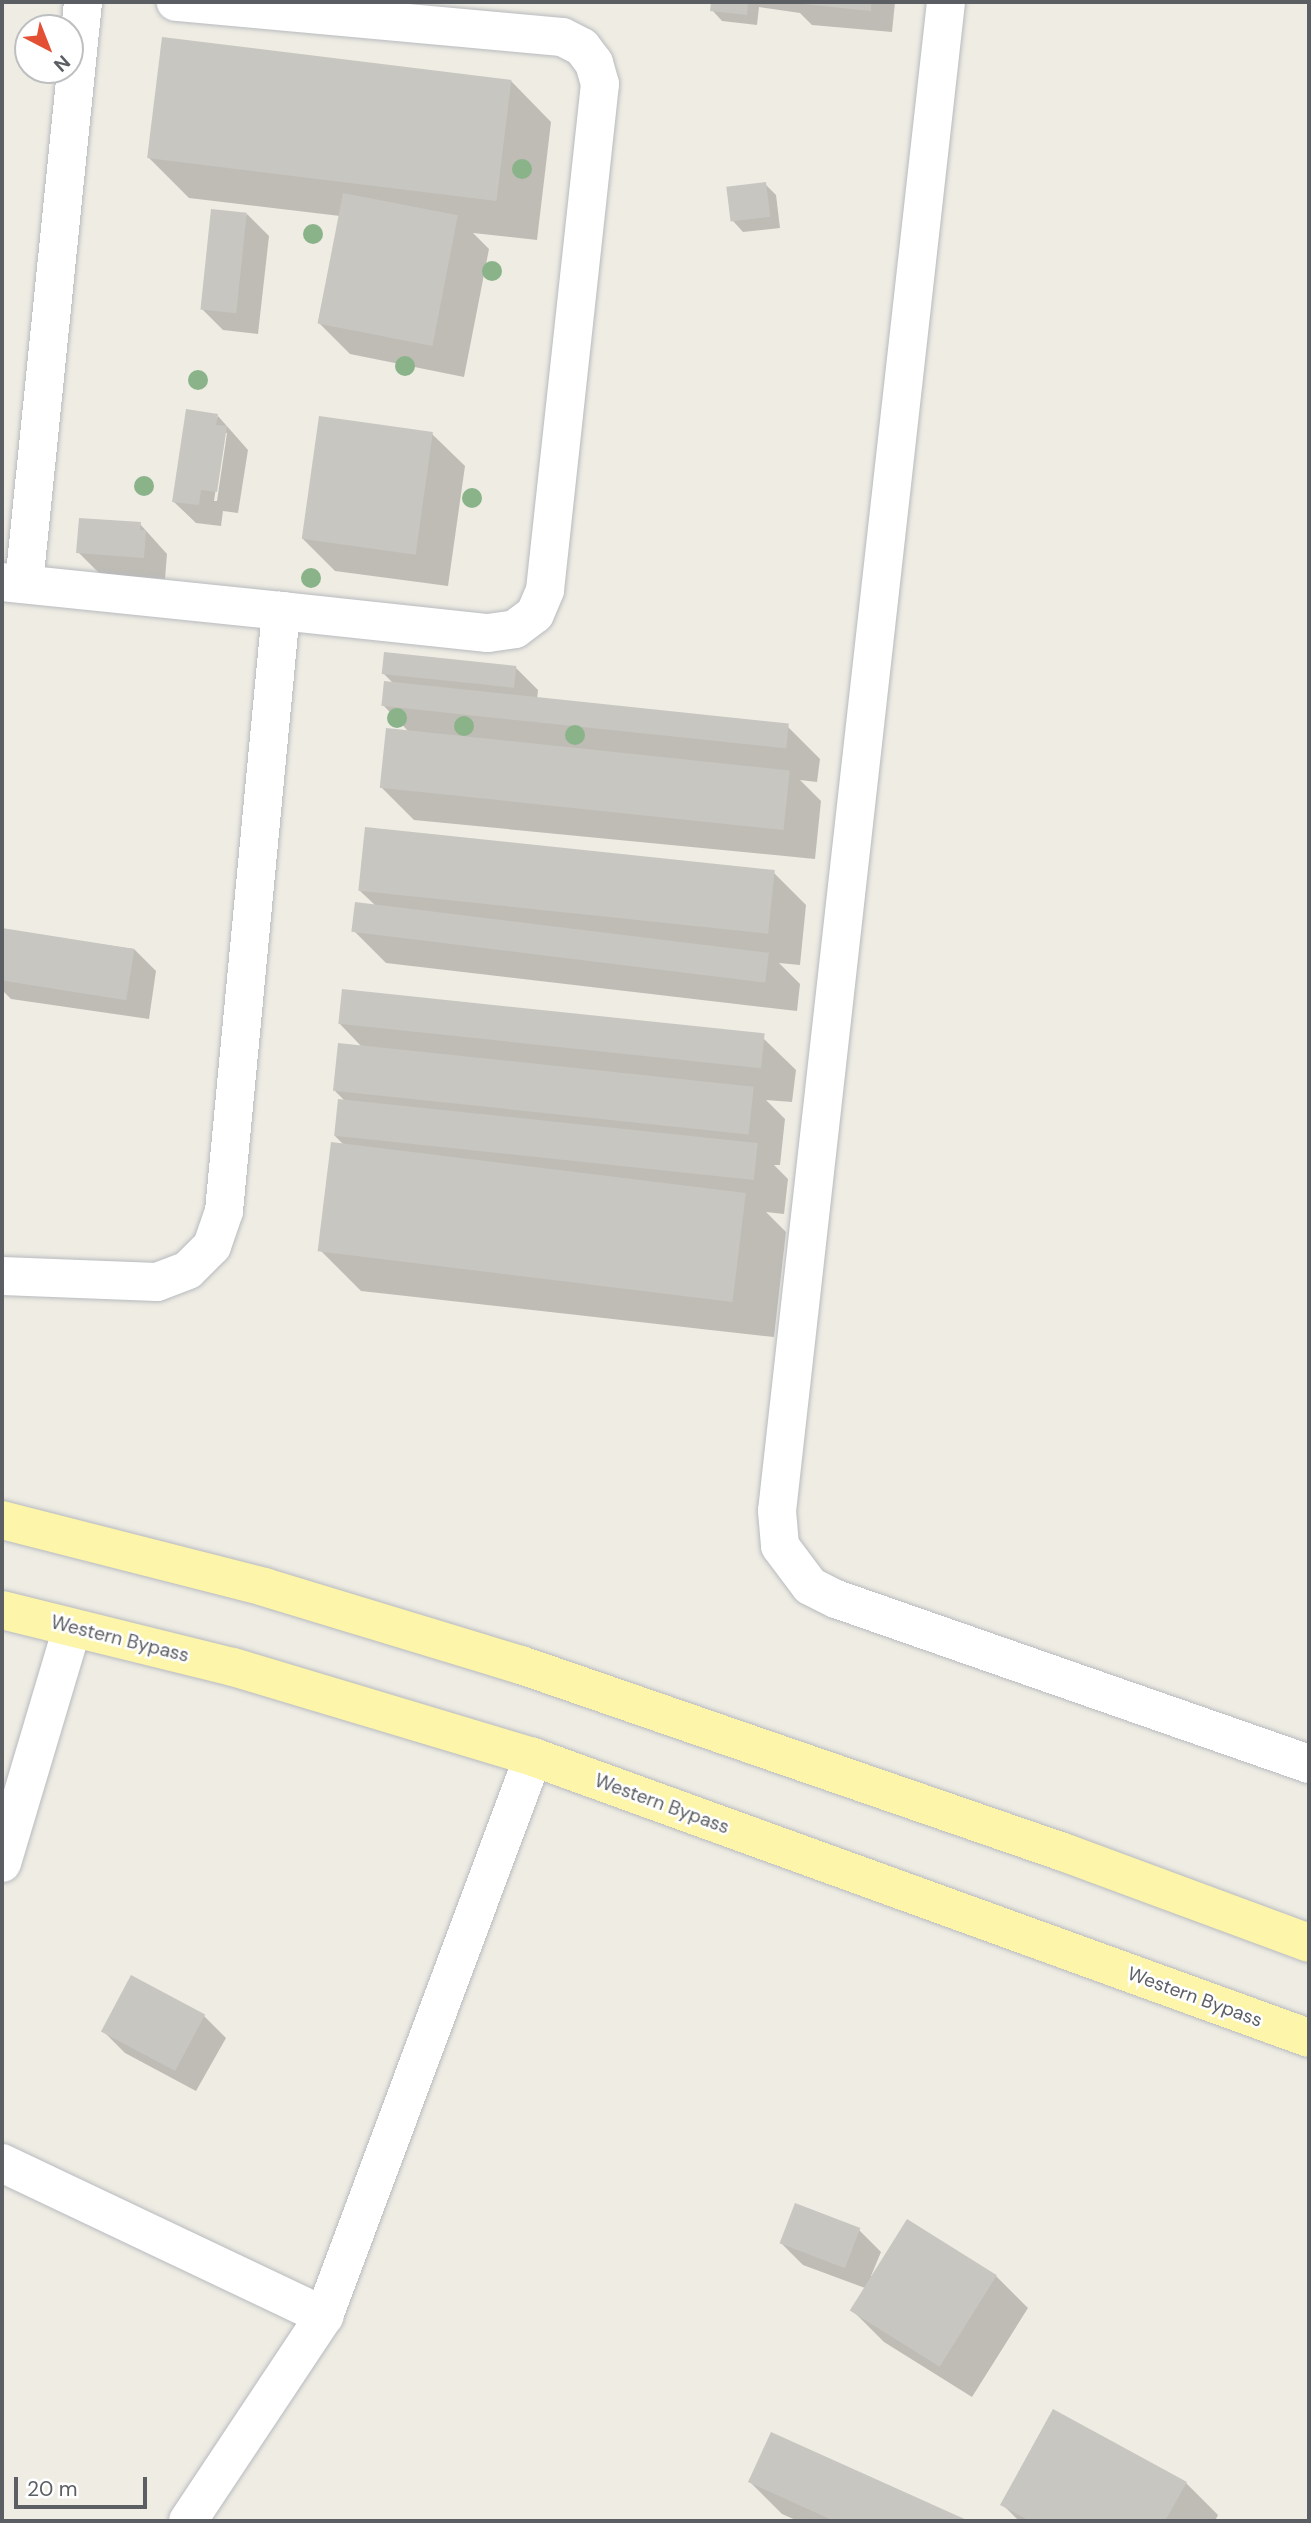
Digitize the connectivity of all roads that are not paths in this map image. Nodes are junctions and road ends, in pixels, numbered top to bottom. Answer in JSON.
{"nodes":[{"id":1,"x":83,"y":2,"type":"edge"},
{"id":2,"x":176,"y":2,"type":"edge"},
{"id":3,"x":946,"y":2,"type":"edge"},
{"id":4,"x":13,"y":583,"type":"edge"},
{"id":5,"x":281,"y":611,"type":"junction"},
{"id":6,"x":2,"y":1276,"type":"edge"},
{"id":7,"x":2,"y":1520,"type":"edge"},
{"id":8,"x":2,"y":1610,"type":"edge"},
{"id":9,"x":72,"y":1628,"type":"junction"},
{"id":10,"x":533,"y":1757,"type":"junction"},
{"id":11,"x":1309,"y":1764,"type":"edge"},
{"id":12,"x":2,"y":1863,"type":"edge"},
{"id":13,"x":1309,"y":1943,"type":"edge"},
{"id":14,"x":1309,"y":2038,"type":"edge"},
{"id":15,"x":2,"y":2164,"type":"edge"},
{"id":16,"x":324,"y":2316,"type":"junction"},
{"id":17,"x":188,"y":2521,"type":"edge"}],
"edges":[{"from":1,"to":4,"type":"street"},
{"from":2,"to":5,"type":"street"},
{"from":3,"to":11,"type":"street"},
{"from":4,"to":5,"type":"street"},
{"from":5,"to":6,"type":"street"},
{"from":7,"to":13,"type":"main road"},
{"from":8,"to":9,"type":"main road","name":"Western Bypass"},
{"from":9,"to":10,"type":"main road","name":"Western Bypass"},
{"from":9,"to":12,"type":"street"},
{"from":10,"to":14,"type":"main road","name":"Western Bypass"},
{"from":10,"to":16,"type":"street"},
{"from":15,"to":16,"type":"street"},
{"from":16,"to":17,"type":"street"}]}
